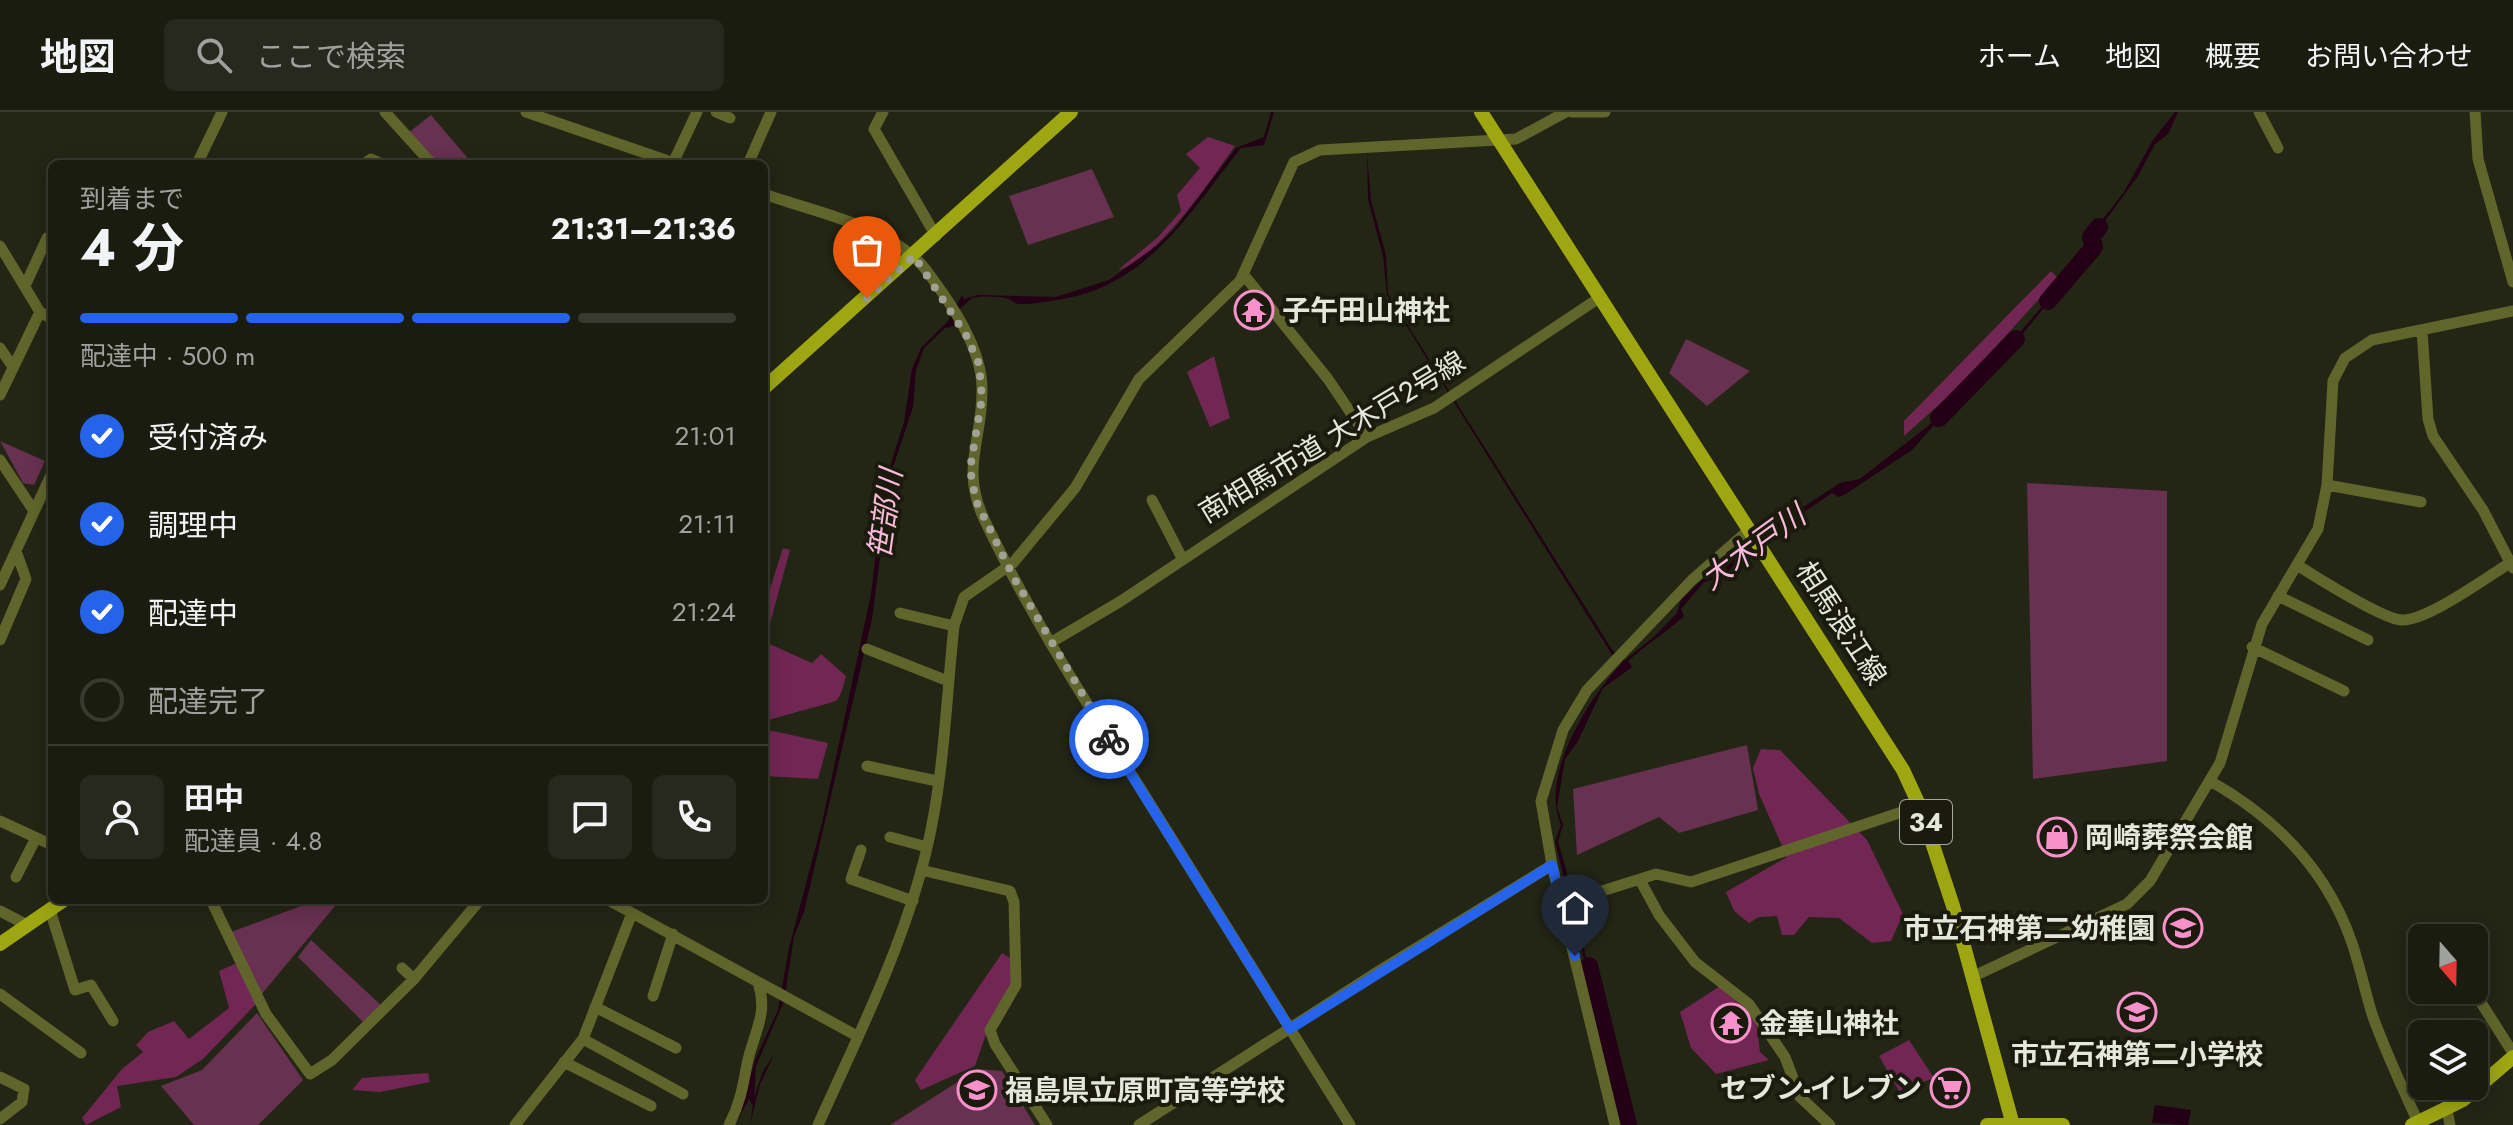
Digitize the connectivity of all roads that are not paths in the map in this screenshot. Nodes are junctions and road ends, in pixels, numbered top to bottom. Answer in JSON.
{"nodes":[{"id":1,"x":222,"y":112,"type":"edge"},
{"id":2,"x":385,"y":112,"type":"edge"},
{"id":3,"x":526,"y":112,"type":"edge"},
{"id":4,"x":697,"y":112,"type":"edge"},
{"id":5,"x":716,"y":112,"type":"edge"},
{"id":6,"x":771,"y":112,"type":"edge"},
{"id":7,"x":883,"y":112,"type":"edge"},
{"id":8,"x":1071,"y":112,"type":"edge"},
{"id":9,"x":1481,"y":112,"type":"edge"},
{"id":10,"x":1569,"y":112,"type":"edge"},
{"id":11,"x":1605,"y":112,"type":"edge"},
{"id":12,"x":2259,"y":112,"type":"edge"},
{"id":13,"x":2475,"y":112,"type":"edge"},
{"id":14,"x":543,"y":115,"type":"edge"},
{"id":15,"x":730,"y":118,"type":"dead end"},
{"id":16,"x":1499,"y":138,"type":"junction"},
{"id":17,"x":2278,"y":148,"type":"dead end"},
{"id":18,"x":199,"y":160,"type":"edge"},
{"id":19,"x":428,"y":160,"type":"edge"},
{"id":20,"x":667,"y":160,"type":"edge"},
{"id":21,"x":676,"y":160,"type":"edge"},
{"id":22,"x":750,"y":160,"type":"edge"},
{"id":23,"x":768,"y":195,"type":"edge"},
{"id":24,"x":936,"y":236,"type":"junction"},
{"id":25,"x":47,"y":238,"type":"dead end"},
{"id":26,"x":0,"y":246,"type":"edge"},
{"id":27,"x":914,"y":256,"type":"junction"},
{"id":28,"x":1244,"y":275,"type":"junction"},
{"id":29,"x":2513,"y":282,"type":"edge"},
{"id":30,"x":25,"y":286,"type":"junction"},
{"id":31,"x":1599,"y":298,"type":"junction"},
{"id":32,"x":2513,"y":311,"type":"edge"},
{"id":33,"x":40,"y":312,"type":"junction"},
{"id":34,"x":48,"y":317,"type":"edge"},
{"id":35,"x":2422,"y":330,"type":"junction"},
{"id":36,"x":0,"y":348,"type":"edge"},
{"id":37,"x":13,"y":367,"type":"junction"},
{"id":38,"x":768,"y":384,"type":"edge"},
{"id":39,"x":0,"y":395,"type":"edge"},
{"id":40,"x":1367,"y":437,"type":"junction"},
{"id":41,"x":0,"y":460,"type":"edge"},
{"id":42,"x":48,"y":481,"type":"edge"},
{"id":43,"x":2327,"y":485,"type":"junction"},
{"id":44,"x":1152,"y":500,"type":"dead end"},
{"id":45,"x":2421,"y":502,"type":"dead end"},
{"id":46,"x":34,"y":511,"type":"junction"},
{"id":47,"x":1751,"y":533,"type":"junction"},
{"id":48,"x":16,"y":551,"type":"junction"},
{"id":49,"x":1182,"y":558,"type":"junction"},
{"id":50,"x":2297,"y":565,"type":"junction"},
{"id":51,"x":1008,"y":566,"type":"junction"},
{"id":52,"x":2512,"y":566,"type":"edge"},
{"id":53,"x":0,"y":585,"type":"edge"},
{"id":54,"x":2278,"y":596,"type":"junction"},
{"id":55,"x":900,"y":613,"type":"dead end"},
{"id":56,"x":954,"y":626,"type":"junction"},
{"id":57,"x":0,"y":640,"type":"edge"},
{"id":58,"x":2368,"y":640,"type":"dead end"},
{"id":59,"x":1050,"y":643,"type":"junction"},
{"id":60,"x":2252,"y":647,"type":"junction"},
{"id":61,"x":867,"y":649,"type":"dead end"},
{"id":62,"x":948,"y":681,"type":"junction"},
{"id":63,"x":2344,"y":691,"type":"dead end"},
{"id":64,"x":867,"y":766,"type":"dead end"},
{"id":65,"x":937,"y":781,"type":"junction"},
{"id":66,"x":2210,"y":781,"type":"junction"},
{"id":67,"x":1920,"y":806,"type":"junction"},
{"id":68,"x":0,"y":821,"type":"edge"},
{"id":69,"x":890,"y":837,"type":"dead end"},
{"id":70,"x":36,"y":838,"type":"junction"},
{"id":71,"x":48,"y":843,"type":"edge"},
{"id":72,"x":927,"y":847,"type":"junction"},
{"id":73,"x":861,"y":850,"type":"dead end"},
{"id":74,"x":1552,"y":865,"type":"junction"},
{"id":75,"x":921,"y":870,"type":"junction"},
{"id":76,"x":16,"y":877,"type":"dead end"},
{"id":77,"x":1640,"y":880,"type":"junction"},
{"id":78,"x":913,"y":901,"type":"junction"},
{"id":79,"x":58,"y":904,"type":"edge"},
{"id":80,"x":217,"y":904,"type":"edge"},
{"id":81,"x":477,"y":904,"type":"edge"},
{"id":82,"x":615,"y":904,"type":"edge"},
{"id":83,"x":1561,"y":904,"type":"junction"},
{"id":84,"x":50,"y":910,"type":"junction"},
{"id":85,"x":0,"y":911,"type":"edge"},
{"id":86,"x":632,"y":913,"type":"junction"},
{"id":87,"x":20,"y":921,"type":"junction"},
{"id":88,"x":673,"y":934,"type":"junction"},
{"id":89,"x":0,"y":944,"type":"edge"},
{"id":90,"x":402,"y":968,"type":"dead end"},
{"id":91,"x":1972,"y":977,"type":"junction"},
{"id":92,"x":414,"y":979,"type":"junction"},
{"id":93,"x":762,"y":985,"type":"junction"},
{"id":94,"x":0,"y":994,"type":"edge"},
{"id":95,"x":653,"y":996,"type":"dead end"},
{"id":96,"x":2482,"y":1004,"type":"edge"},
{"id":97,"x":595,"y":1007,"type":"junction"},
{"id":98,"x":113,"y":1021,"type":"dead end"},
{"id":99,"x":1290,"y":1029,"type":"junction"},
{"id":100,"x":857,"y":1036,"type":"junction"},
{"id":101,"x":583,"y":1039,"type":"junction"},
{"id":102,"x":676,"y":1048,"type":"dead end"},
{"id":103,"x":81,"y":1053,"type":"dead end"},
{"id":104,"x":2513,"y":1055,"type":"edge"},
{"id":105,"x":564,"y":1062,"type":"junction"},
{"id":106,"x":0,"y":1077,"type":"edge"},
{"id":107,"x":683,"y":1094,"type":"dead end"},
{"id":108,"x":651,"y":1106,"type":"dead end"},
{"id":109,"x":2448,"y":1117,"type":"edge"},
{"id":110,"x":0,"y":1119,"type":"edge"},
{"id":111,"x":2415,"y":1123,"type":"edge"},
{"id":112,"x":2013,"y":1124,"type":"edge"},
{"id":113,"x":515,"y":1125,"type":"edge"},
{"id":114,"x":729,"y":1125,"type":"edge"},
{"id":115,"x":818,"y":1125,"type":"edge"},
{"id":116,"x":1047,"y":1125,"type":"edge"},
{"id":117,"x":1139,"y":1125,"type":"edge"},
{"id":118,"x":1350,"y":1125,"type":"edge"},
{"id":119,"x":1615,"y":1125,"type":"edge"},
{"id":120,"x":1830,"y":1125,"type":"edge"},
{"id":121,"x":1987,"y":1125,"type":"edge"},
{"id":122,"x":2063,"y":1125,"type":"edge"}],
"edges":[{"from":1,"to":18,"type":"street"},
{"from":2,"to":19,"type":"street"},
{"from":3,"to":14,"type":"street"},
{"from":4,"to":21,"type":"street"},
{"from":5,"to":15,"type":"street"},
{"from":6,"to":22,"type":"street"},
{"from":7,"to":24,"type":"street"},
{"from":8,"to":24,"type":"main road"},
{"from":9,"to":16,"type":"main road","name":"相馬浪江線","number":"34"},
{"from":10,"to":11,"type":"street"},
{"from":10,"to":16,"type":"street"},
{"from":12,"to":17,"type":"street"},
{"from":13,"to":29,"type":"street"},
{"from":14,"to":20,"type":"street"},
{"from":16,"to":28,"type":"street"},
{"from":16,"to":31,"type":"main road","name":"相馬浪江線","number":"34"},
{"from":23,"to":27,"type":"street"},
{"from":24,"to":27,"type":"main road"},
{"from":25,"to":30,"type":"street"},
{"from":26,"to":30,"type":"street"},
{"from":27,"to":38,"type":"main road"},
{"from":27,"to":51,"type":"street"},
{"from":28,"to":40,"type":"street"},
{"from":28,"to":51,"type":"street"},
{"from":30,"to":33,"type":"street"},
{"from":31,"to":40,"type":"street","name":"南相馬市道 大木戸2号線"},
{"from":31,"to":47,"type":"main road","name":"相馬浪江線","number":"34"},
{"from":32,"to":35,"type":"street"},
{"from":33,"to":34,"type":"street"},
{"from":33,"to":37,"type":"street"},
{"from":35,"to":43,"type":"street"},
{"from":35,"to":52,"type":"street"},
{"from":36,"to":37,"type":"street"},
{"from":37,"to":39,"type":"street"},
{"from":40,"to":49,"type":"street","name":"南相馬市道 大木戸2号線"},
{"from":41,"to":46,"type":"street"},
{"from":42,"to":46,"type":"street"},
{"from":43,"to":45,"type":"street"},
{"from":43,"to":50,"type":"street"},
{"from":44,"to":49,"type":"street"},
{"from":46,"to":48,"type":"street"},
{"from":47,"to":67,"type":"main road","name":"相馬浪江線","number":"34"},
{"from":47,"to":74,"type":"street"},
{"from":48,"to":53,"type":"street"},
{"from":48,"to":57,"type":"street"},
{"from":49,"to":59,"type":"street","name":"南相馬市道 大木戸2号線"},
{"from":50,"to":52,"type":"street"},
{"from":50,"to":54,"type":"street"},
{"from":51,"to":56,"type":"street"},
{"from":51,"to":59,"type":"street"},
{"from":54,"to":58,"type":"street"},
{"from":54,"to":60,"type":"street"},
{"from":55,"to":56,"type":"street"},
{"from":56,"to":62,"type":"street"},
{"from":59,"to":99,"type":"street"},
{"from":60,"to":63,"type":"street"},
{"from":60,"to":66,"type":"street"},
{"from":61,"to":62,"type":"street"},
{"from":62,"to":65,"type":"street"},
{"from":64,"to":65,"type":"street"},
{"from":65,"to":72,"type":"street"},
{"from":66,"to":91,"type":"street"},
{"from":66,"to":111,"type":"street"},
{"from":67,"to":77,"type":"street"},
{"from":67,"to":91,"type":"main road","name":"相馬浪江線","number":"34"},
{"from":68,"to":70,"type":"street"},
{"from":69,"to":72,"type":"street"},
{"from":70,"to":71,"type":"street"},
{"from":70,"to":76,"type":"street"},
{"from":72,"to":75,"type":"street"},
{"from":73,"to":78,"type":"street"},
{"from":74,"to":83,"type":"street"},
{"from":74,"to":99,"type":"street"},
{"from":75,"to":78,"type":"street"},
{"from":75,"to":116,"type":"street"},
{"from":77,"to":83,"type":"street"},
{"from":77,"to":120,"type":"street"},
{"from":78,"to":100,"type":"street"},
{"from":79,"to":84,"type":"main road"},
{"from":80,"to":92,"type":"street"},
{"from":81,"to":92,"type":"street"},
{"from":82,"to":86,"type":"street"},
{"from":83,"to":119,"type":"street"},
{"from":84,"to":87,"type":"main road"},
{"from":84,"to":98,"type":"street"},
{"from":85,"to":87,"type":"street"},
{"from":86,"to":88,"type":"street"},
{"from":86,"to":97,"type":"street"},
{"from":87,"to":89,"type":"main road"},
{"from":88,"to":93,"type":"street"},
{"from":88,"to":95,"type":"street"},
{"from":90,"to":92,"type":"street"},
{"from":91,"to":112,"type":"main road","name":"相馬浪江線","number":"34"},
{"from":93,"to":100,"type":"street"},
{"from":93,"to":114,"type":"street"},
{"from":94,"to":103,"type":"street"},
{"from":96,"to":104,"type":"street"},
{"from":97,"to":101,"type":"street"},
{"from":97,"to":102,"type":"street"},
{"from":99,"to":117,"type":"street"},
{"from":99,"to":118,"type":"street"},
{"from":100,"to":115,"type":"street"},
{"from":101,"to":105,"type":"street"},
{"from":101,"to":107,"type":"street"},
{"from":104,"to":109,"type":"main road"},
{"from":105,"to":108,"type":"street"},
{"from":105,"to":113,"type":"street"},
{"from":106,"to":110,"type":"street"},
{"from":109,"to":111,"type":"main road"},
{"from":112,"to":121,"type":"main road"},
{"from":112,"to":122,"type":"main road"}]}
